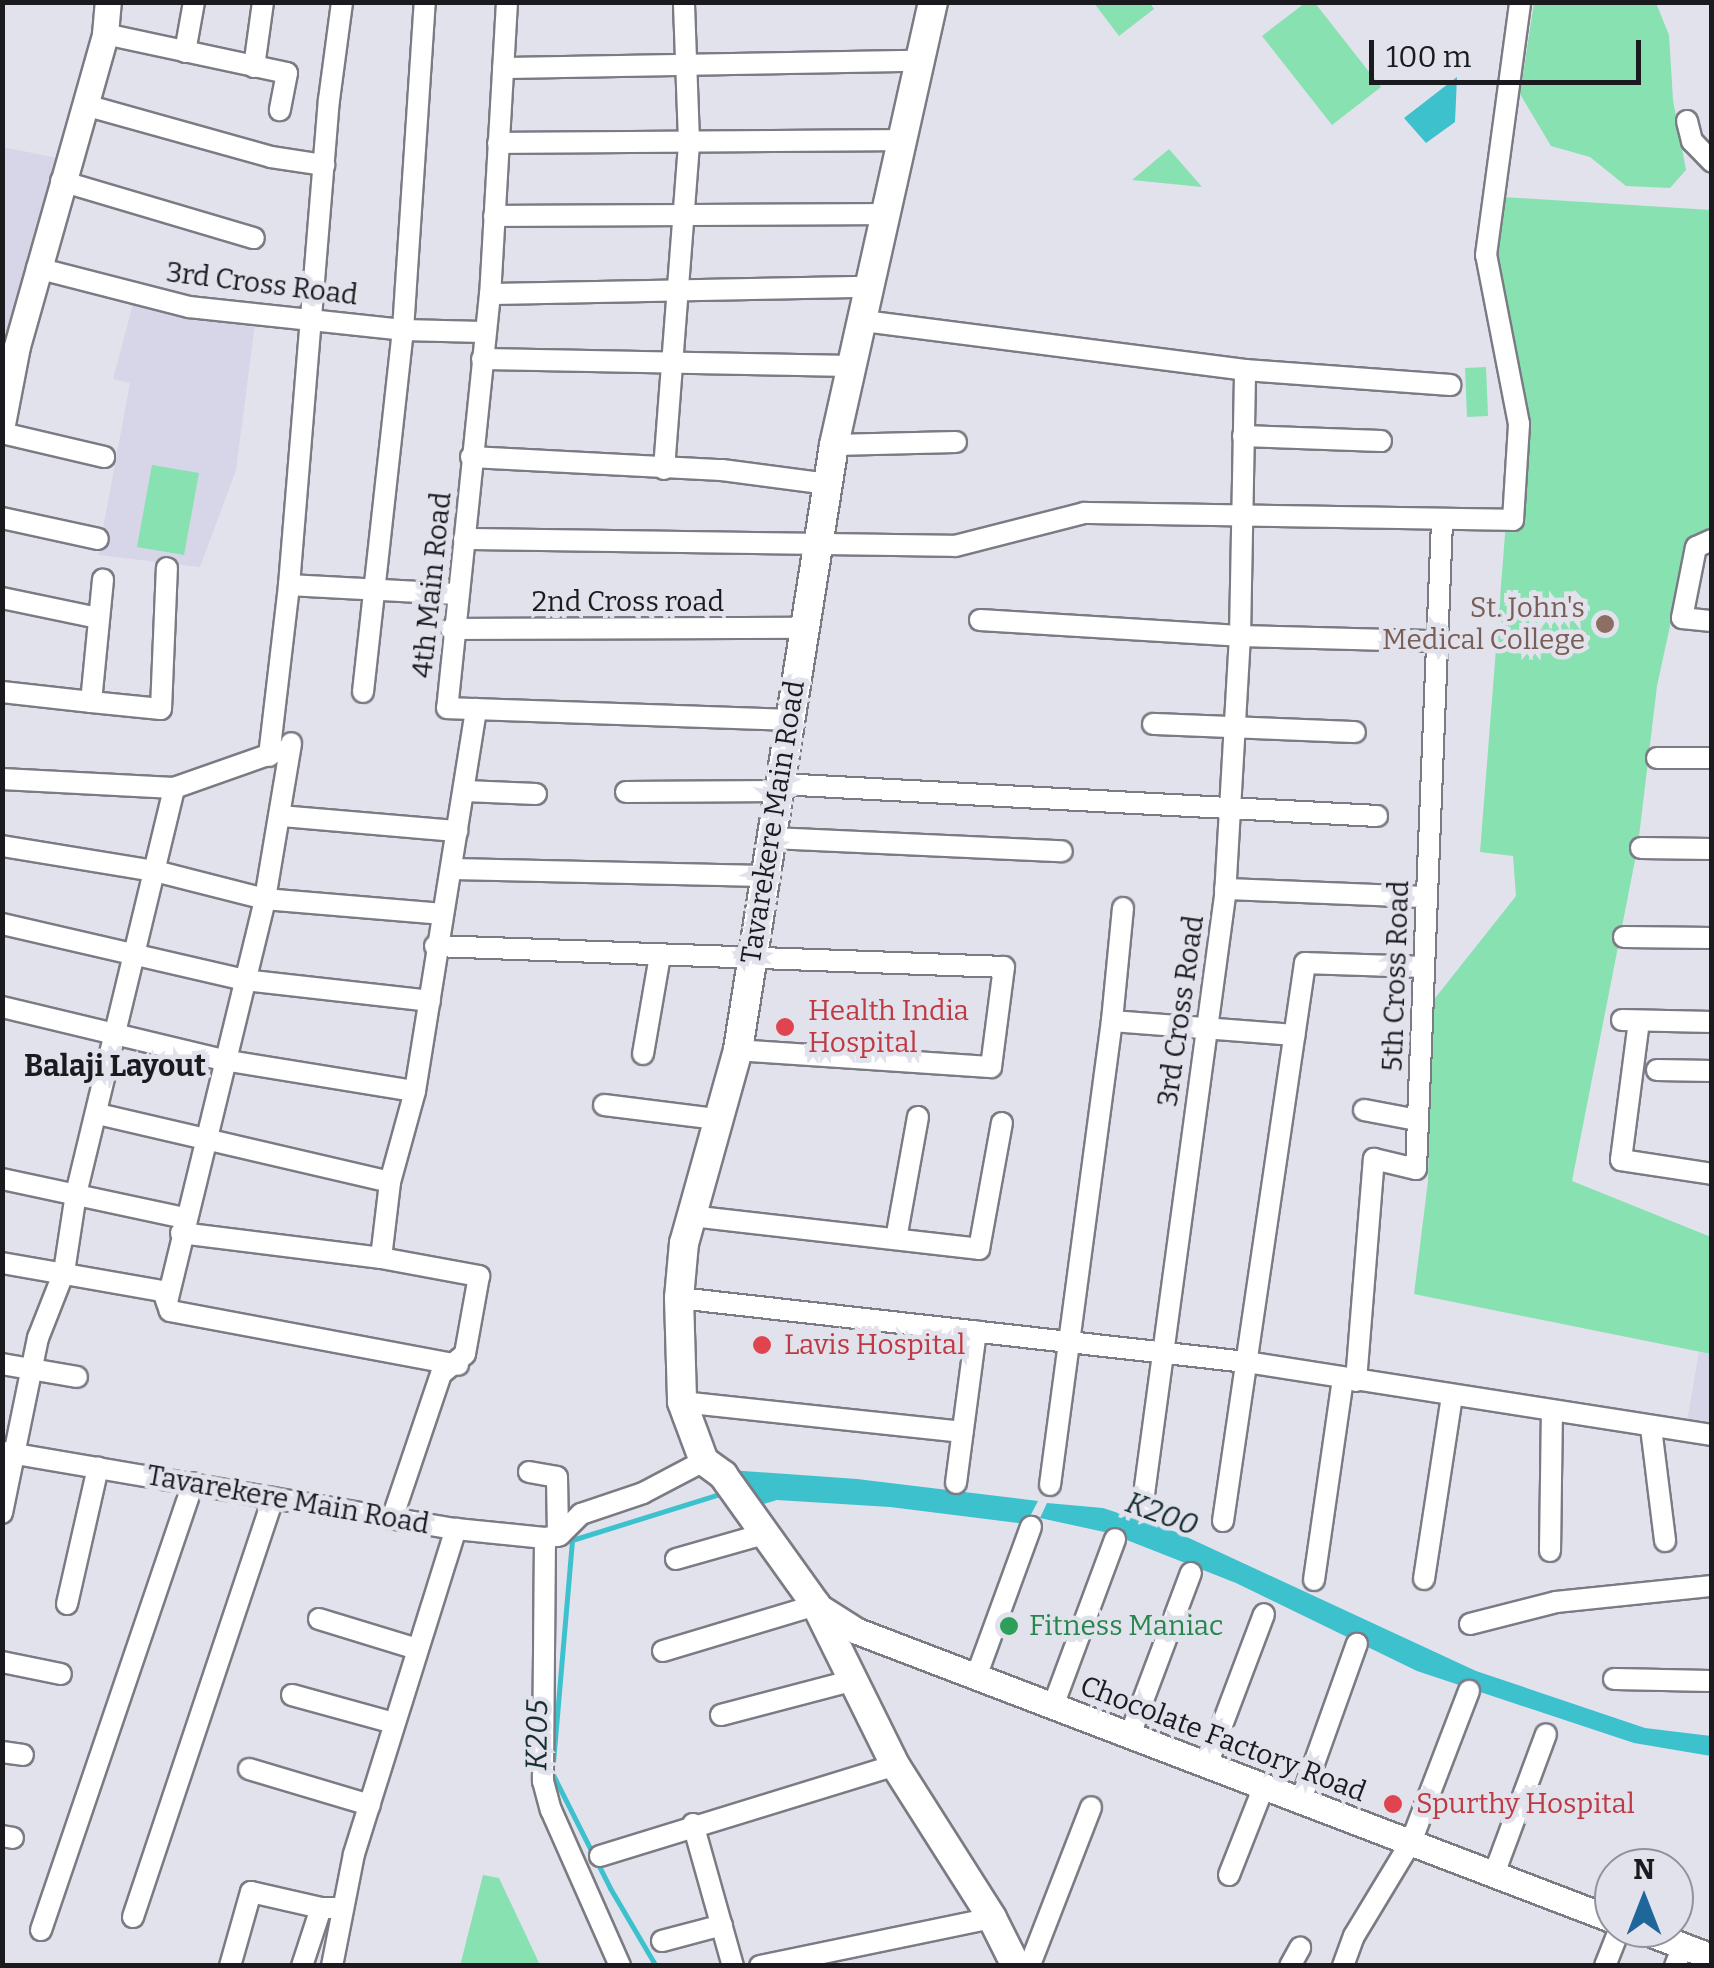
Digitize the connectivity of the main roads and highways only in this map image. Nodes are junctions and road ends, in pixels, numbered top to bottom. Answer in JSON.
{"nodes":[{"id":1,"x":933,"y":2,"type":"edge"},
{"id":2,"x":1024,"y":1962,"type":"edge"}],
"edges":[{"from":1,"to":2,"type":"main road","name":"Tavarekere Main Road"}]}
